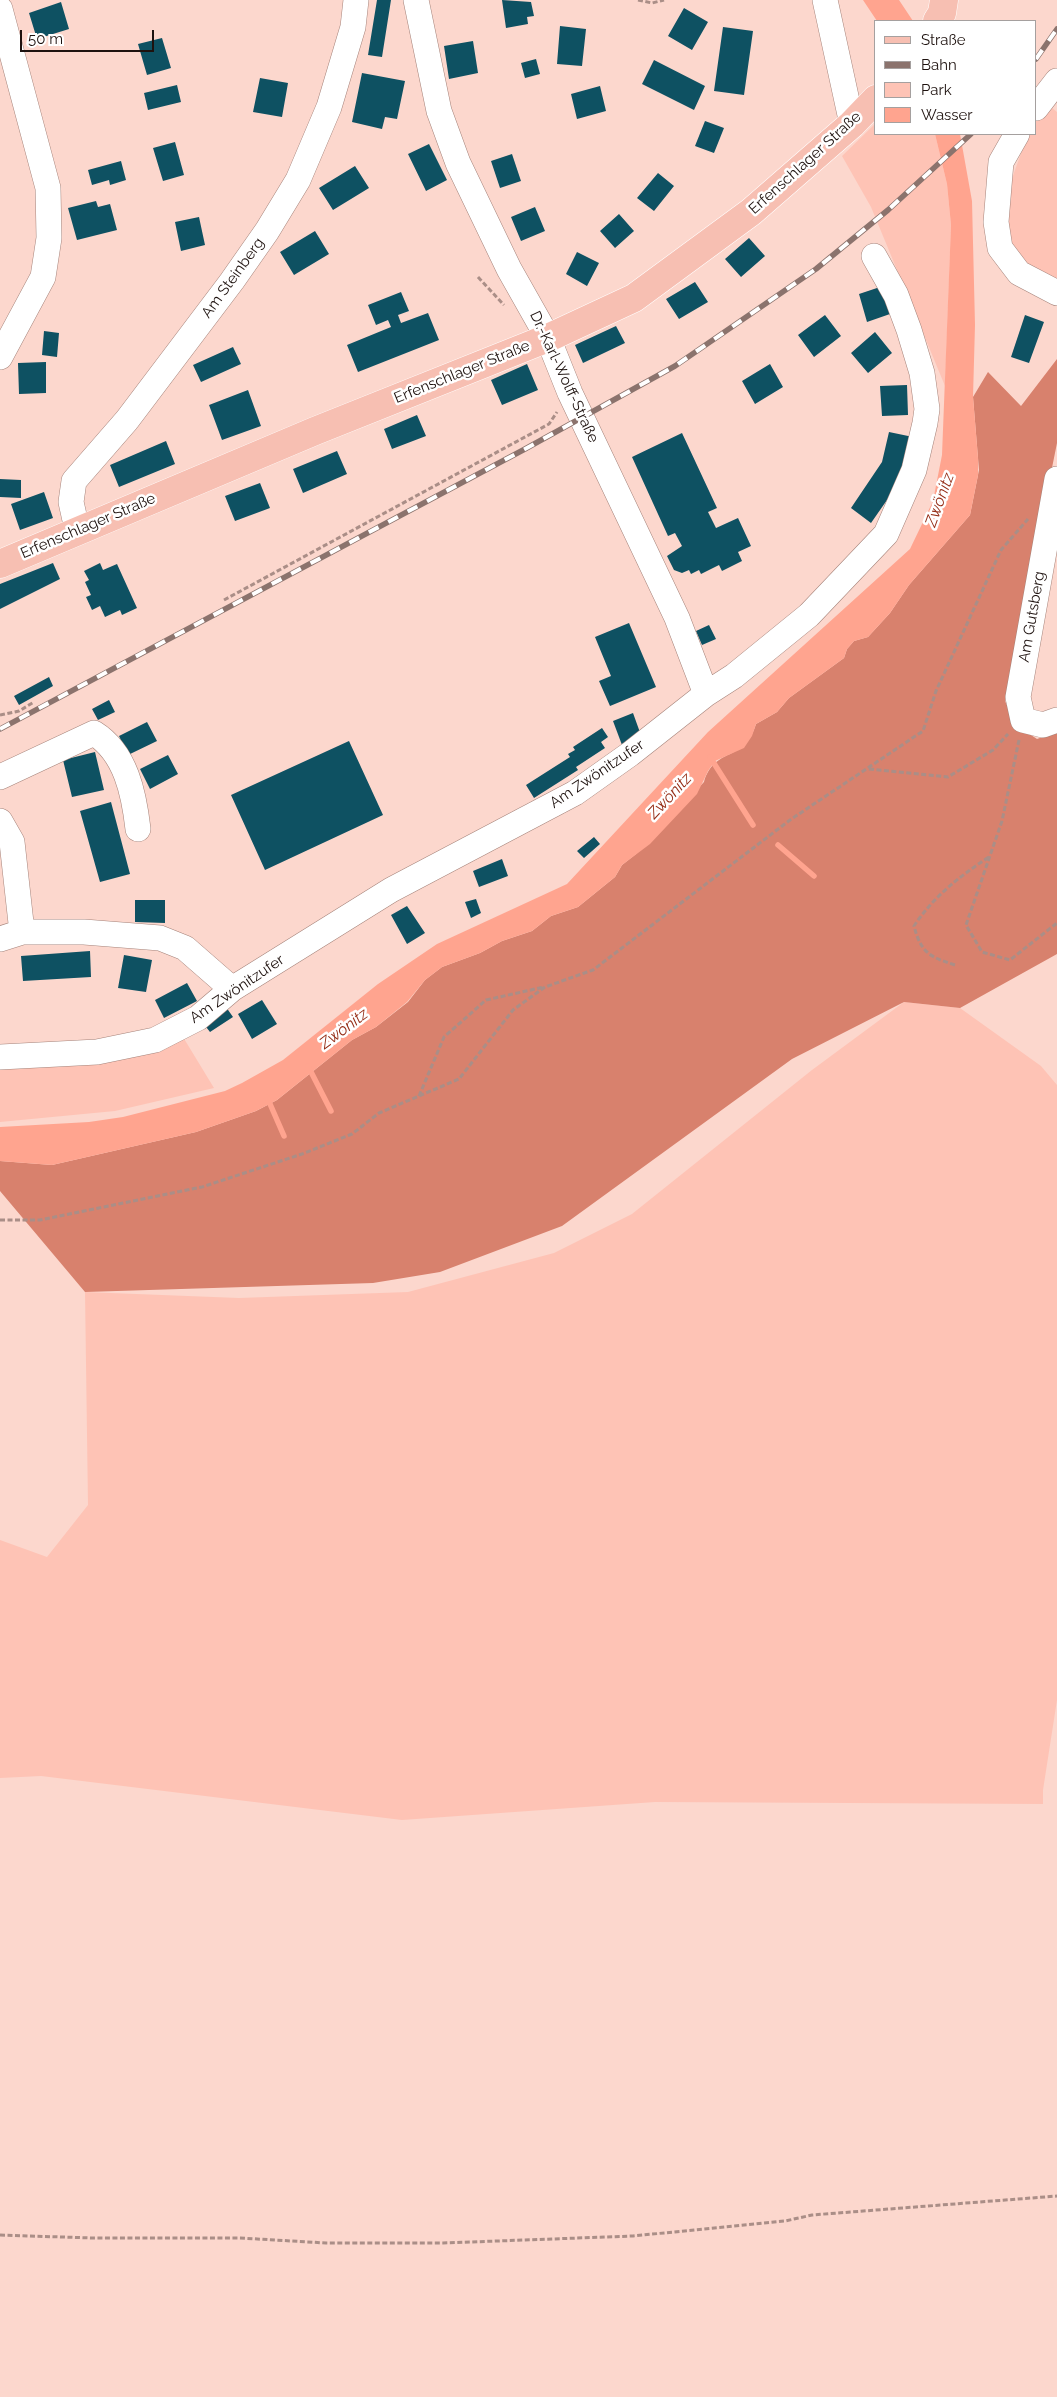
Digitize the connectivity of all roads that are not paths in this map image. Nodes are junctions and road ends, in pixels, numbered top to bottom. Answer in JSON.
{"nodes":[{"id":1,"x":356,"y":0,"type":"edge"},
{"id":2,"x":416,"y":0,"type":"edge"},
{"id":3,"x":825,"y":0,"type":"edge"},
{"id":4,"x":944,"y":0,"type":"edge"},
{"id":5,"x":0,"y":10,"type":"edge"},
{"id":6,"x":938,"y":20,"type":"edge"},
{"id":7,"x":1057,"y":81,"type":"edge"},
{"id":8,"x":874,"y":101,"type":"edge"},
{"id":9,"x":1037,"y":107,"type":"edge"},
{"id":10,"x":852,"y":124,"type":"junction"},
{"id":11,"x":1016,"y":135,"type":"edge"},
{"id":12,"x":874,"y":256,"type":"dead end"},
{"id":13,"x":1057,"y":293,"type":"edge"},
{"id":14,"x":548,"y":338,"type":"junction"},
{"id":15,"x":0,"y":357,"type":"edge"},
{"id":16,"x":1055,"y":485,"type":"edge"},
{"id":17,"x":77,"y":529,"type":"junction"},
{"id":18,"x":0,"y":564,"type":"edge"},
{"id":19,"x":706,"y":694,"type":"junction"},
{"id":20,"x":1057,"y":720,"type":"edge"},
{"id":21,"x":0,"y":777,"type":"edge"},
{"id":22,"x":0,"y":821,"type":"edge"},
{"id":23,"x":138,"y":829,"type":"dead end"},
{"id":24,"x":11,"y":935,"type":"edge"},
{"id":25,"x":232,"y":989,"type":"junction"},
{"id":26,"x":0,"y":1057,"type":"edge"}],
"edges":[{"from":1,"to":17,"type":"street","name":"Am Steinberg"},
{"from":2,"to":14,"type":"street","name":"Dr.-Karl-Wolff-Straße"},
{"from":3,"to":10,"type":"street"},
{"from":4,"to":6,"type":"main road"},
{"from":5,"to":15,"type":"street"},
{"from":7,"to":9,"type":"street"},
{"from":8,"to":10,"type":"main road","name":"Erfenschlager Straße"},
{"from":10,"to":14,"type":"main road","name":"Erfenschlager Straße"},
{"from":11,"to":13,"type":"street"},
{"from":12,"to":19,"type":"street","name":"Am Zwönitzufer"},
{"from":14,"to":17,"type":"main road","name":"Erfenschlager Straße"},
{"from":14,"to":19,"type":"street","name":"Dr.-Karl-Wolff-Straße"},
{"from":16,"to":20,"type":"street","name":"Am Gutsberg"},
{"from":17,"to":18,"type":"main road","name":"Erfenschlager Straße"},
{"from":19,"to":25,"type":"street","name":"Am Zwönitzufer"},
{"from":21,"to":23,"type":"street"},
{"from":22,"to":24,"type":"street"},
{"from":24,"to":25,"type":"street"},
{"from":25,"to":26,"type":"street","name":"Am Zwönitzufer"}]}
